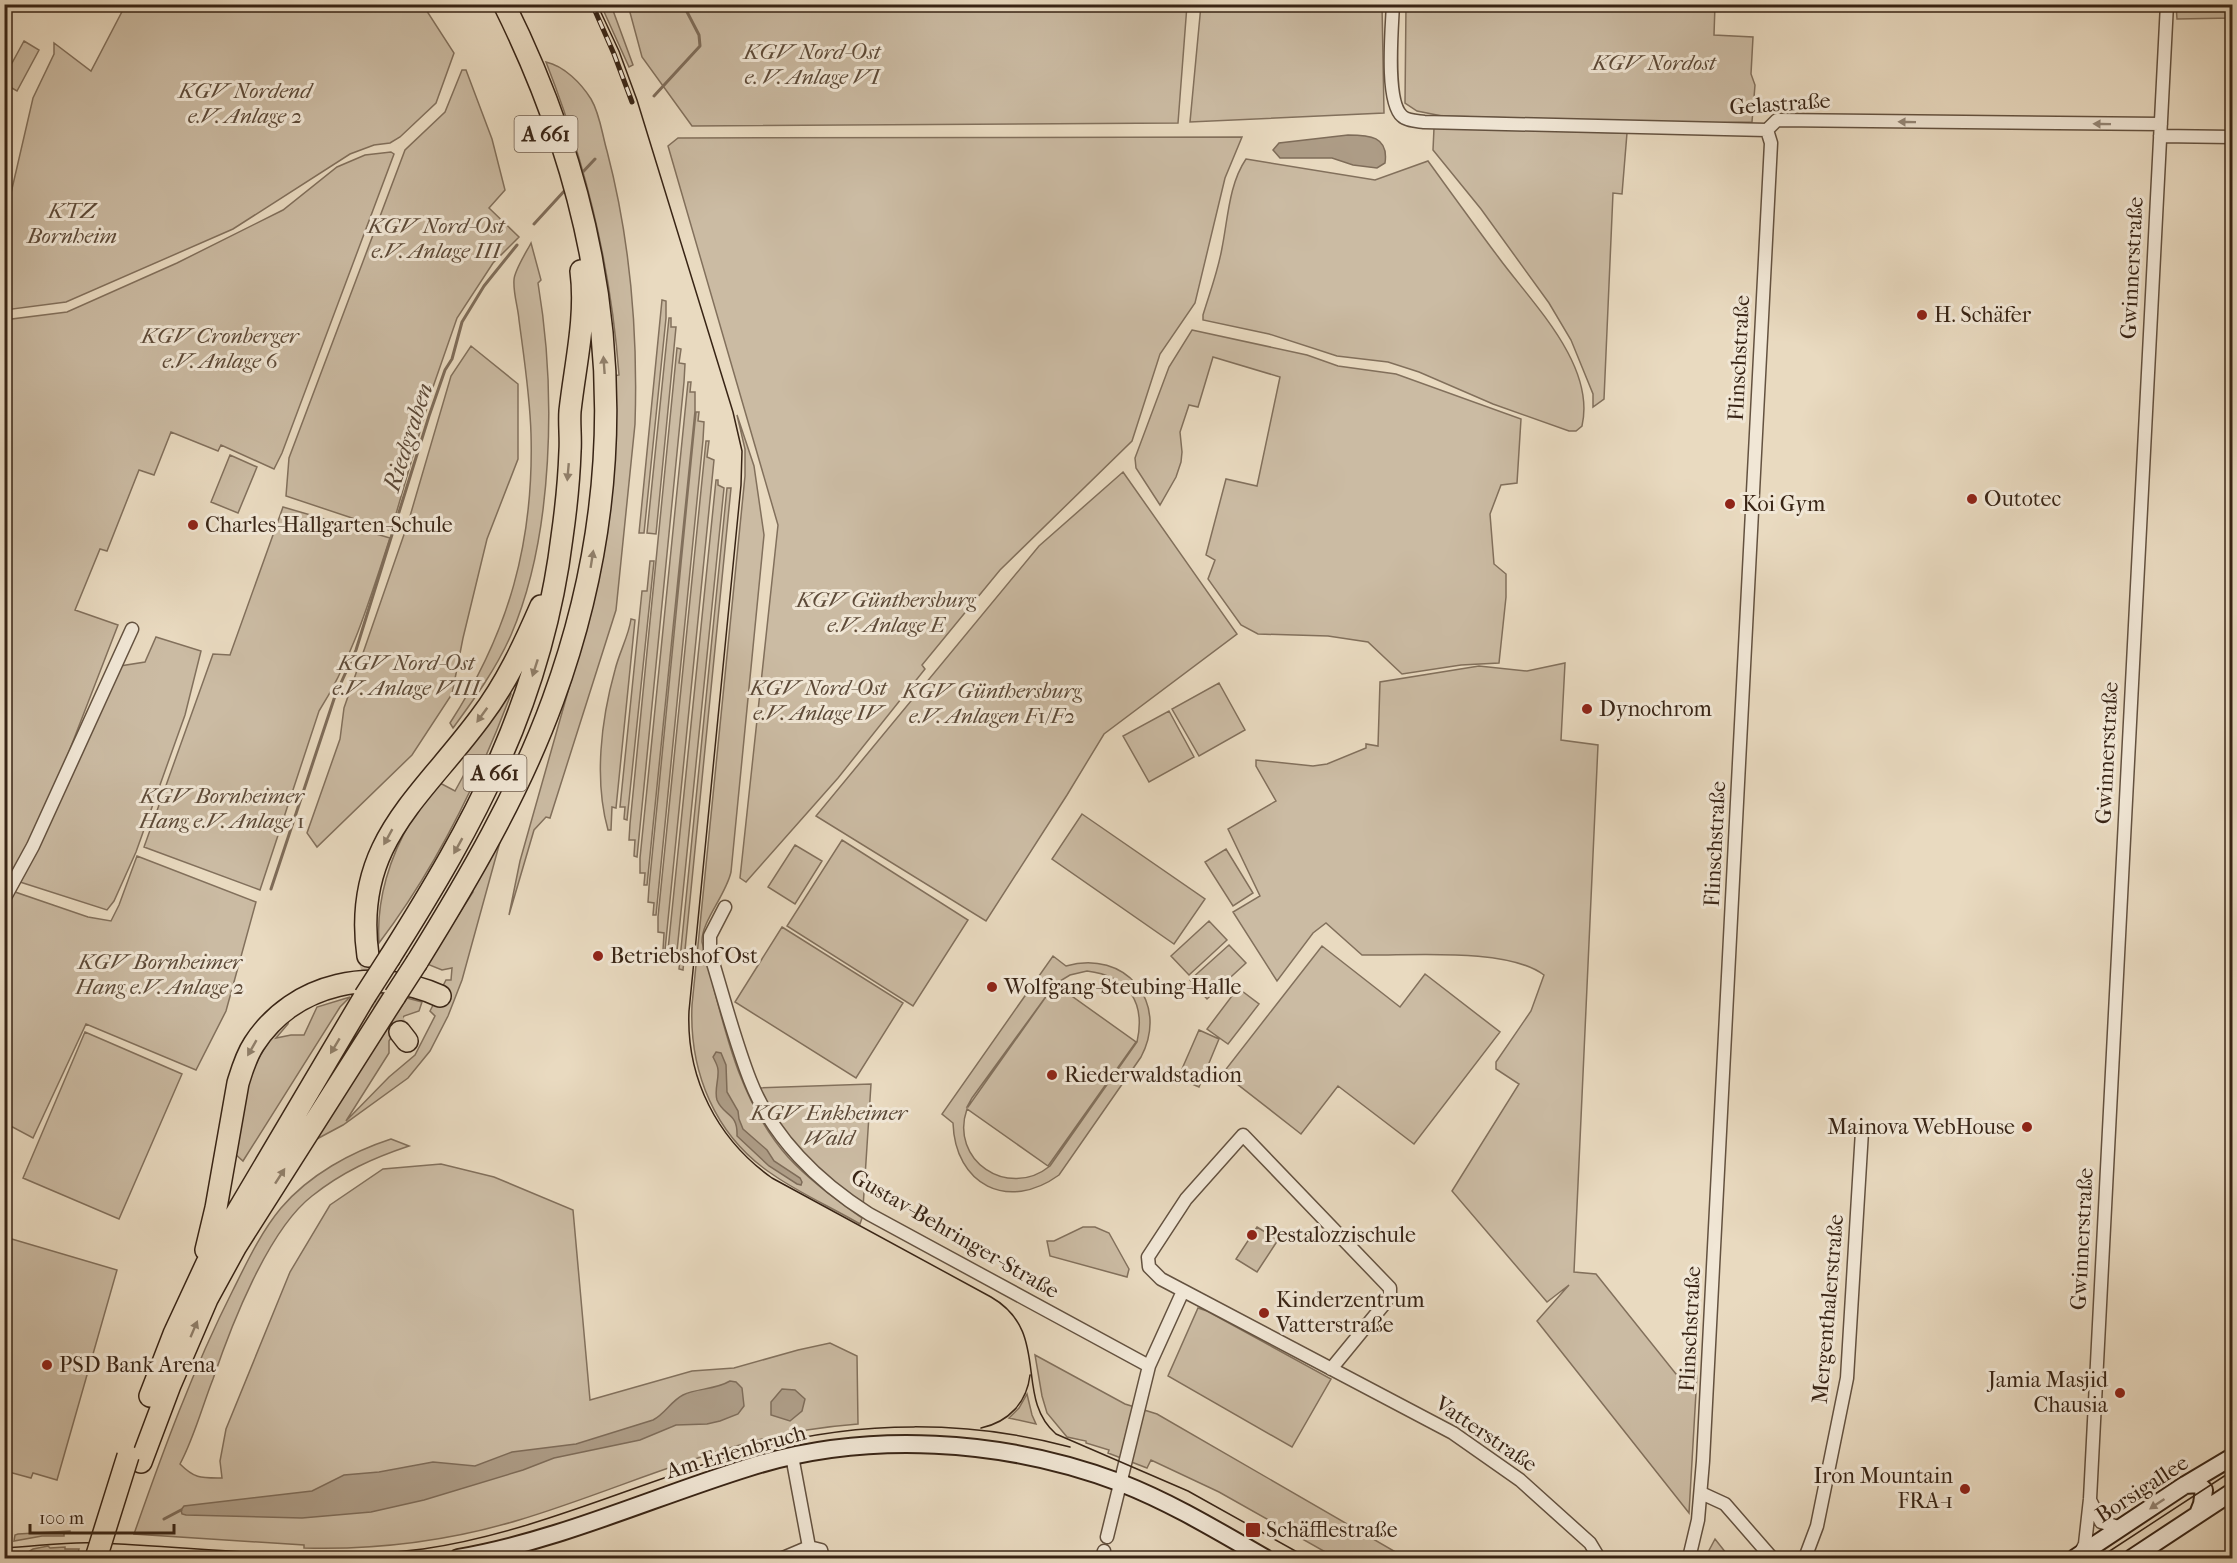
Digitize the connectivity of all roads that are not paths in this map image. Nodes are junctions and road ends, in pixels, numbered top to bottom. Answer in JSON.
{"nodes":[{"id":1,"x":491,"y":4,"type":"edge"},
{"id":2,"x":504,"y":4,"type":"edge"},
{"id":3,"x":1393,"y":4,"type":"edge"},
{"id":4,"x":2165,"y":6,"type":"edge"},
{"id":5,"x":1767,"y":130,"type":"junction"},
{"id":6,"x":2161,"y":130,"type":"junction"},
{"id":7,"x":2232,"y":137,"type":"edge"},
{"id":8,"x":587,"y":268,"type":"junction"},
{"id":9,"x":556,"y":570,"type":"junction"},
{"id":10,"x":132,"y":629,"type":"dead end"},
{"id":11,"x":4,"y":899,"type":"edge"},
{"id":12,"x":724,"y":907,"type":"dead end"},
{"id":13,"x":368,"y":956,"type":"tunnel mouth"},
{"id":14,"x":440,"y":996,"type":"dead end"},
{"id":15,"x":1862,"y":1131,"type":"dead end"},
{"id":16,"x":1183,"y":1291,"type":"junction"},
{"id":17,"x":193,"y":1292,"type":"junction"},
{"id":18,"x":1149,"y":1366,"type":"junction"},
{"id":19,"x":1331,"y":1369,"type":"junction"},
{"id":20,"x":792,"y":1456,"type":"junction"},
{"id":21,"x":2232,"y":1457,"type":"edge"},
{"id":22,"x":135,"y":1459,"type":"junction"},
{"id":23,"x":1121,"y":1484,"type":"junction"},
{"id":24,"x":2185,"y":1485,"type":"junction"},
{"id":25,"x":2232,"y":1492,"type":"edge"},
{"id":26,"x":1701,"y":1493,"type":"junction"},
{"id":27,"x":2090,"y":1499,"type":"junction"},
{"id":28,"x":2198,"y":1514,"type":"junction"},
{"id":29,"x":2122,"y":1528,"type":"junction"},
{"id":30,"x":1107,"y":1537,"type":"dead end"},
{"id":31,"x":809,"y":1547,"type":"junction"},
{"id":32,"x":2078,"y":1557,"type":"edge"},
{"id":33,"x":96,"y":1558,"type":"edge"},
{"id":34,"x":110,"y":1558,"type":"edge"},
{"id":35,"x":458,"y":1558,"type":"edge"},
{"id":36,"x":787,"y":1558,"type":"edge"},
{"id":37,"x":823,"y":1558,"type":"edge"},
{"id":38,"x":1265,"y":1558,"type":"edge"},
{"id":39,"x":1599,"y":1558,"type":"edge"},
{"id":40,"x":1689,"y":1558,"type":"edge"},
{"id":41,"x":1772,"y":1558,"type":"edge"},
{"id":42,"x":1805,"y":1558,"type":"edge"},
{"id":43,"x":2132,"y":1558,"type":"edge"}],
"edges":[{"from":1,"to":8,"type":"highway","number":"A 661"},
{"from":2,"to":8,"type":"highway","number":"A 661"},
{"from":3,"to":5,"type":"street","name":"Gelastraße"},
{"from":4,"to":6,"type":"street","name":"Gwinnerstraße"},
{"from":6,"to":5,"type":"street","name":"Gelastraße","one_way":true},
{"from":5,"to":26,"type":"street","name":"Flinschstraße"},
{"from":6,"to":7,"type":"street","name":"Gelastraße"},
{"from":6,"to":27,"type":"street","name":"Gwinnerstraße"},
{"from":8,"to":9,"type":"highway","number":"A 661","one_way":true},
{"from":22,"to":8,"type":"highway","number":"A 661","one_way":true,"bridge":true},
{"from":9,"to":13,"type":"highway","one_way":true},
{"from":9,"to":17,"type":"highway","number":"A 661","one_way":true,"bridge":true},
{"from":10,"to":11,"type":"street"},
{"from":12,"to":18,"type":"street","name":"Gustav-Behringer-Straße"},
{"from":14,"to":17,"type":"highway","one_way":true},
{"from":15,"to":42,"type":"street","name":"Mergenthalerstraße"},
{"from":16,"to":18,"type":"street"},
{"from":16,"to":19,"type":"street","name":"Vatterstraße"},
{"from":16,"to":19,"type":"street","name":"Vatterstraße"},
{"from":17,"to":22,"type":"highway","number":"A 661"},
{"from":18,"to":23,"type":"street"},
{"from":19,"to":39,"type":"street","name":"Vatterstraße"},
{"from":20,"to":23,"type":"main road","name":"Am Erlenbruch"},
{"from":20,"to":31,"type":"street"},
{"from":20,"to":35,"type":"main road","name":"Am Erlenbruch"},
{"from":21,"to":24,"type":"main road","name":"Borsigallee"},
{"from":22,"to":33,"type":"highway","number":"A 661","bridge":true},
{"from":22,"to":34,"type":"highway","number":"A 661"},
{"from":23,"to":30,"type":"street"},
{"from":23,"to":38,"type":"main road","name":"Am Erlenbruch"},
{"from":24,"to":28,"type":"main road"},
{"from":24,"to":29,"type":"main road","name":"Borsigallee","one_way":true},
{"from":25,"to":28,"type":"main road"},
{"from":26,"to":40,"type":"street","name":"Flinschstraße"},
{"from":26,"to":41,"type":"street"},
{"from":27,"to":29,"type":"street"},
{"from":27,"to":32,"type":"street","name":"Gwinnerstraße"},
{"from":28,"to":43,"type":"main road"},
{"from":29,"to":32,"type":"main road","name":"Borsigallee"},
{"from":31,"to":36,"type":"street"},
{"from":31,"to":37,"type":"street"}]}
